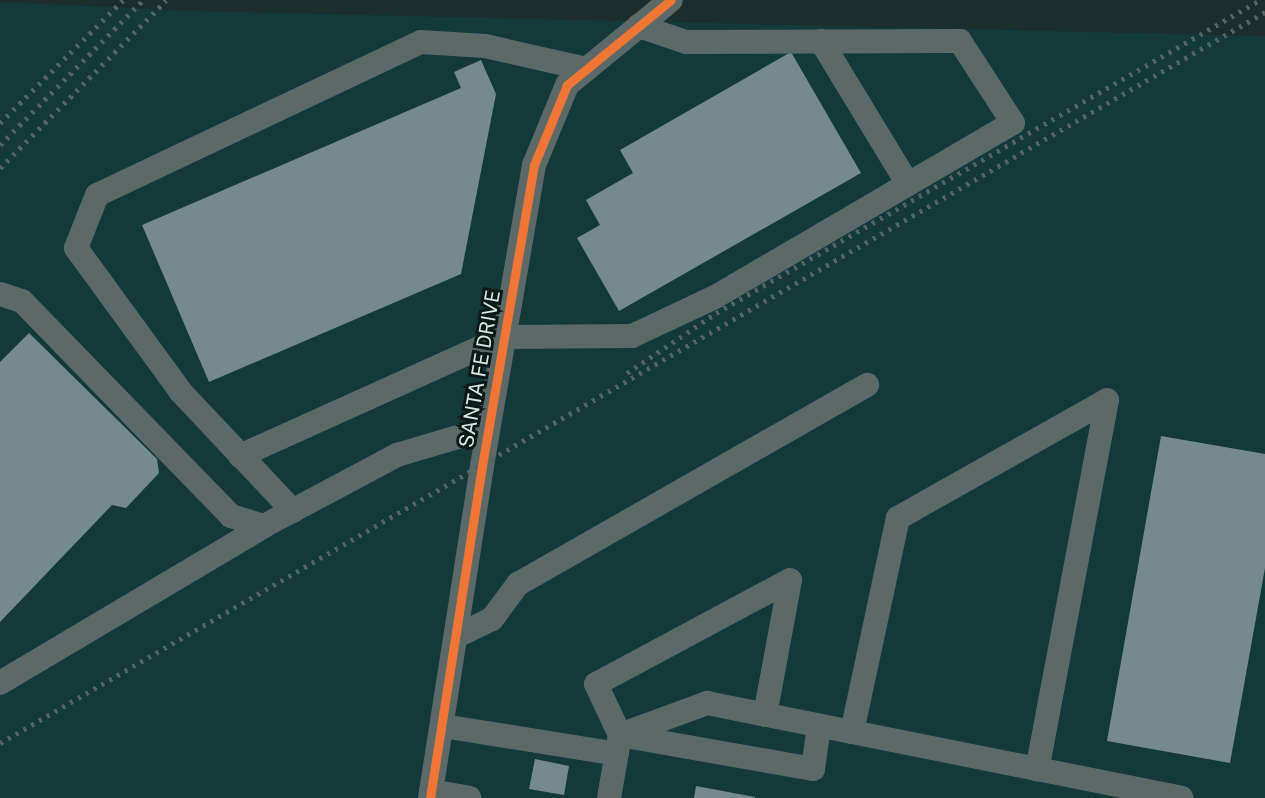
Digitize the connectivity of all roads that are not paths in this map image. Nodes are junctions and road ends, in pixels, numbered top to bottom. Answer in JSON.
{"nodes":[{"id":1,"x":671,"y":0,"type":"edge"},
{"id":2,"x":639,"y":26,"type":"junction"},
{"id":3,"x":821,"y":42,"type":"junction"},
{"id":4,"x":586,"y":69,"type":"junction"},
{"id":5,"x":908,"y":184,"type":"junction"},
{"id":6,"x":0,"y":294,"type":"edge"},
{"id":7,"x":504,"y":337,"type":"junction"},
{"id":8,"x":867,"y":385,"type":"dead end"},
{"id":9,"x":488,"y":428,"type":"junction"},
{"id":10,"x":240,"y":456,"type":"junction"},
{"id":11,"x":292,"y":511,"type":"junction"},
{"id":12,"x":264,"y":526,"type":"junction"},
{"id":13,"x":457,"y":636,"type":"junction"},
{"id":14,"x":0,"y":683,"type":"edge"},
{"id":15,"x":765,"y":715,"type":"junction"},
{"id":16,"x":443,"y":726,"type":"junction"},
{"id":17,"x":819,"y":726,"type":"junction"},
{"id":18,"x":852,"y":732,"type":"junction"},
{"id":19,"x":619,"y":745,"type":"junction"},
{"id":20,"x":1037,"y":769,"type":"junction"},
{"id":21,"x":431,"y":795,"type":"edge"},
{"id":22,"x":469,"y":798,"type":"edge"},
{"id":23,"x":609,"y":798,"type":"edge"},
{"id":24,"x":1182,"y":798,"type":"edge"}],
"edges":[{"from":1,"to":2,"type":"street","name":"SANTA FE DRIVE"},
{"from":2,"to":3,"type":"street"},
{"from":2,"to":4,"type":"street","name":"SANTA FE DRIVE"},
{"from":3,"to":5,"type":"street"},
{"from":3,"to":5,"type":"street"},
{"from":4,"to":7,"type":"street","name":"SANTA FE DRIVE"},
{"from":4,"to":10,"type":"street"},
{"from":5,"to":7,"type":"street"},
{"from":6,"to":12,"type":"street"},
{"from":7,"to":9,"type":"street","name":"SANTA FE DRIVE"},
{"from":7,"to":10,"type":"street"},
{"from":8,"to":13,"type":"street"},
{"from":9,"to":11,"type":"street"},
{"from":9,"to":13,"type":"street","name":"SANTA FE DRIVE"},
{"from":10,"to":11,"type":"street"},
{"from":11,"to":12,"type":"street"},
{"from":12,"to":14,"type":"street"},
{"from":13,"to":16,"type":"street","name":"SANTA FE DRIVE"},
{"from":15,"to":17,"type":"street"},
{"from":15,"to":19,"type":"street"},
{"from":15,"to":19,"type":"street"},
{"from":16,"to":19,"type":"street"},
{"from":16,"to":21,"type":"street","name":"SANTA FE DRIVE"},
{"from":17,"to":18,"type":"street"},
{"from":17,"to":19,"type":"street"},
{"from":18,"to":20,"type":"street"},
{"from":18,"to":20,"type":"street"},
{"from":19,"to":23,"type":"street"},
{"from":20,"to":24,"type":"street"},
{"from":21,"to":22,"type":"street"}]}
